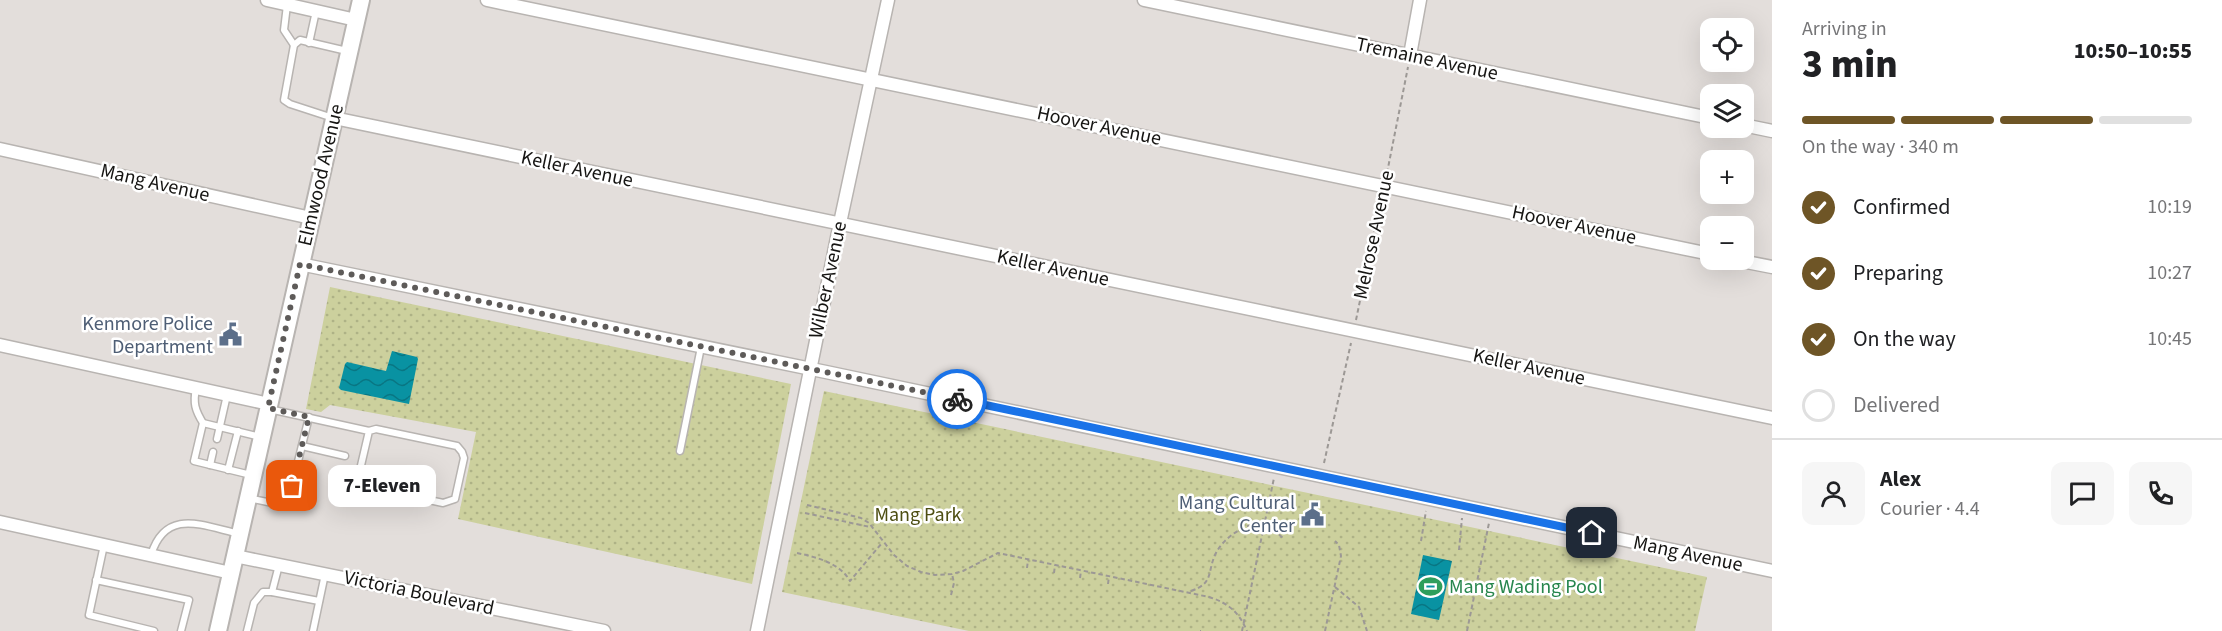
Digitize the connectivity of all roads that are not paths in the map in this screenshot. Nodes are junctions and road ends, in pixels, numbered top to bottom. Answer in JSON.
{"nodes":[{"id":1,"x":267,"y":0,"type":"edge"},
{"id":2,"x":361,"y":0,"type":"edge"},
{"id":3,"x":487,"y":0,"type":"edge"},
{"id":4,"x":888,"y":0,"type":"edge"},
{"id":5,"x":1144,"y":0,"type":"edge"},
{"id":6,"x":1420,"y":0,"type":"edge"},
{"id":7,"x":287,"y":4,"type":"junction"},
{"id":8,"x":316,"y":11,"type":"junction"},
{"id":9,"x":356,"y":20,"type":"junction"},
{"id":10,"x":309,"y":43,"type":"junction"},
{"id":11,"x":294,"y":45,"type":"junction"},
{"id":12,"x":349,"y":52,"type":"junction"},
{"id":13,"x":1410,"y":55,"type":"junction"},
{"id":14,"x":871,"y":79,"type":"junction"},
{"id":15,"x":1700,"y":116,"type":"edge"},
{"id":16,"x":334,"y":118,"type":"junction"},
{"id":17,"x":1754,"y":127,"type":"edge"},
{"id":18,"x":1772,"y":131,"type":"edge"},
{"id":19,"x":0,"y":148,"type":"edge"},
{"id":20,"x":311,"y":218,"type":"junction"},
{"id":21,"x":840,"y":223,"type":"junction"},
{"id":22,"x":1700,"y":252,"type":"edge"},
{"id":23,"x":300,"y":264,"type":"junction"},
{"id":24,"x":1754,"y":264,"type":"edge"},
{"id":25,"x":1772,"y":267,"type":"edge"},
{"id":26,"x":0,"y":345,"type":"edge"},
{"id":27,"x":701,"y":346,"type":"junction"},
{"id":28,"x":810,"y":369,"type":"junction"},
{"id":29,"x":196,"y":388,"type":"junction"},
{"id":30,"x":227,"y":395,"type":"junction"},
{"id":31,"x":268,"y":406,"type":"junction"},
{"id":32,"x":309,"y":417,"type":"junction"},
{"id":33,"x":1772,"y":418,"type":"edge"},
{"id":34,"x":202,"y":423,"type":"junction"},
{"id":35,"x":220,"y":427,"type":"junction"},
{"id":36,"x":238,"y":431,"type":"junction"},
{"id":37,"x":369,"y":431,"type":"junction"},
{"id":38,"x":261,"y":437,"type":"junction"},
{"id":39,"x":217,"y":439,"type":"dead end"},
{"id":40,"x":302,"y":446,"type":"junction"},
{"id":41,"x":680,"y":451,"type":"dead end"},
{"id":42,"x":213,"y":452,"type":"dead end"},
{"id":43,"x":345,"y":456,"type":"dead end"},
{"id":44,"x":210,"y":465,"type":"junction"},
{"id":45,"x":228,"y":470,"type":"junction"},
{"id":46,"x":253,"y":476,"type":"junction"},
{"id":47,"x":248,"y":498,"type":"junction"},
{"id":48,"x":0,"y":522,"type":"edge"},
{"id":49,"x":240,"y":534,"type":"junction"},
{"id":50,"x":104,"y":545,"type":"junction"},
{"id":51,"x":151,"y":555,"type":"junction"},
{"id":52,"x":235,"y":556,"type":"junction"},
{"id":53,"x":279,"y":565,"type":"junction"},
{"id":54,"x":1772,"y":571,"type":"edge"},
{"id":55,"x":231,"y":573,"type":"junction"},
{"id":56,"x":324,"y":574,"type":"junction"},
{"id":57,"x":96,"y":580,"type":"junction"},
{"id":58,"x":272,"y":592,"type":"junction"},
{"id":59,"x":319,"y":602,"type":"junction"},
{"id":60,"x":154,"y":631,"type":"edge"},
{"id":61,"x":181,"y":631,"type":"edge"},
{"id":62,"x":218,"y":631,"type":"edge"},
{"id":63,"x":247,"y":631,"type":"edge"},
{"id":64,"x":313,"y":631,"type":"edge"},
{"id":65,"x":604,"y":631,"type":"edge"},
{"id":66,"x":757,"y":631,"type":"edge"}],
"edges":[{"from":1,"to":7,"type":"street"},
{"from":2,"to":9,"type":"street","name":"Elmwood Avenue"},
{"from":3,"to":14,"type":"street","name":"Hoover Avenue"},
{"from":4,"to":14,"type":"street","name":"Wilber Avenue"},
{"from":5,"to":13,"type":"street","name":"Tremaine Avenue"},
{"from":6,"to":13,"type":"street"},
{"from":7,"to":8,"type":"street"},
{"from":7,"to":11,"type":"lane"},
{"from":8,"to":9,"type":"street"},
{"from":8,"to":10,"type":"lane"},
{"from":9,"to":12,"type":"street","name":"Elmwood Avenue"},
{"from":10,"to":11,"type":"lane"},
{"from":10,"to":12,"type":"lane"},
{"from":11,"to":16,"type":"lane"},
{"from":12,"to":16,"type":"street","name":"Elmwood Avenue"},
{"from":13,"to":15,"type":"street","name":"Tremaine Avenue"},
{"from":14,"to":21,"type":"street","name":"Wilber Avenue"},
{"from":14,"to":22,"type":"street","name":"Hoover Avenue"},
{"from":16,"to":20,"type":"street","name":"Elmwood Avenue"},
{"from":16,"to":21,"type":"street","name":"Keller Avenue"},
{"from":17,"to":18,"type":"street"},
{"from":19,"to":20,"type":"street","name":"Mang Avenue"},
{"from":20,"to":23,"type":"street","name":"Elmwood Avenue"},
{"from":21,"to":28,"type":"street","name":"Wilber Avenue"},
{"from":21,"to":33,"type":"street","name":"Keller Avenue"},
{"from":23,"to":27,"type":"street","name":"Mang Avenue"},
{"from":23,"to":31,"type":"street","name":"Elmwood Avenue"},
{"from":24,"to":25,"type":"street"},
{"from":26,"to":29,"type":"street"},
{"from":27,"to":28,"type":"street","name":"Mang Avenue"},
{"from":27,"to":41,"type":"lane"},
{"from":28,"to":54,"type":"street","name":"Mang Avenue"},
{"from":28,"to":66,"type":"street","name":"Wilber Avenue"},
{"from":29,"to":30,"type":"street"},
{"from":29,"to":34,"type":"lane"},
{"from":30,"to":31,"type":"street"},
{"from":30,"to":35,"type":"lane"},
{"from":31,"to":32,"type":"lane"},
{"from":31,"to":38,"type":"street","name":"Elmwood Avenue"},
{"from":32,"to":37,"type":"lane"},
{"from":32,"to":40,"type":"lane"},
{"from":34,"to":35,"type":"lane"},
{"from":34,"to":44,"type":"lane"},
{"from":35,"to":36,"type":"lane"},
{"from":35,"to":39,"type":"lane"},
{"from":36,"to":38,"type":"lane"},
{"from":36,"to":45,"type":"lane"},
{"from":37,"to":37,"type":"lane"},
{"from":38,"to":46,"type":"street","name":"Elmwood Avenue"},
{"from":40,"to":43,"type":"lane"},
{"from":40,"to":47,"type":"lane"},
{"from":42,"to":44,"type":"lane"},
{"from":44,"to":45,"type":"lane"},
{"from":45,"to":46,"type":"lane"},
{"from":46,"to":47,"type":"street","name":"Elmwood Avenue"},
{"from":47,"to":49,"type":"street","name":"Elmwood Avenue"},
{"from":48,"to":50,"type":"street"},
{"from":49,"to":51,"type":"lane"},
{"from":49,"to":52,"type":"street","name":"Elmwood Avenue"},
{"from":50,"to":51,"type":"street"},
{"from":50,"to":57,"type":"lane"},
{"from":51,"to":55,"type":"street"},
{"from":52,"to":53,"type":"street","name":"Victoria Boulevard"},
{"from":52,"to":55,"type":"street","name":"Elmwood Avenue"},
{"from":53,"to":56,"type":"street","name":"Victoria Boulevard"},
{"from":53,"to":58,"type":"lane"},
{"from":55,"to":62,"type":"street","name":"Elmwood Avenue"},
{"from":56,"to":59,"type":"lane"},
{"from":56,"to":65,"type":"street","name":"Victoria Boulevard"},
{"from":57,"to":60,"type":"lane"},
{"from":57,"to":61,"type":"lane"},
{"from":58,"to":59,"type":"lane"},
{"from":58,"to":63,"type":"lane"},
{"from":59,"to":64,"type":"lane"}]}
